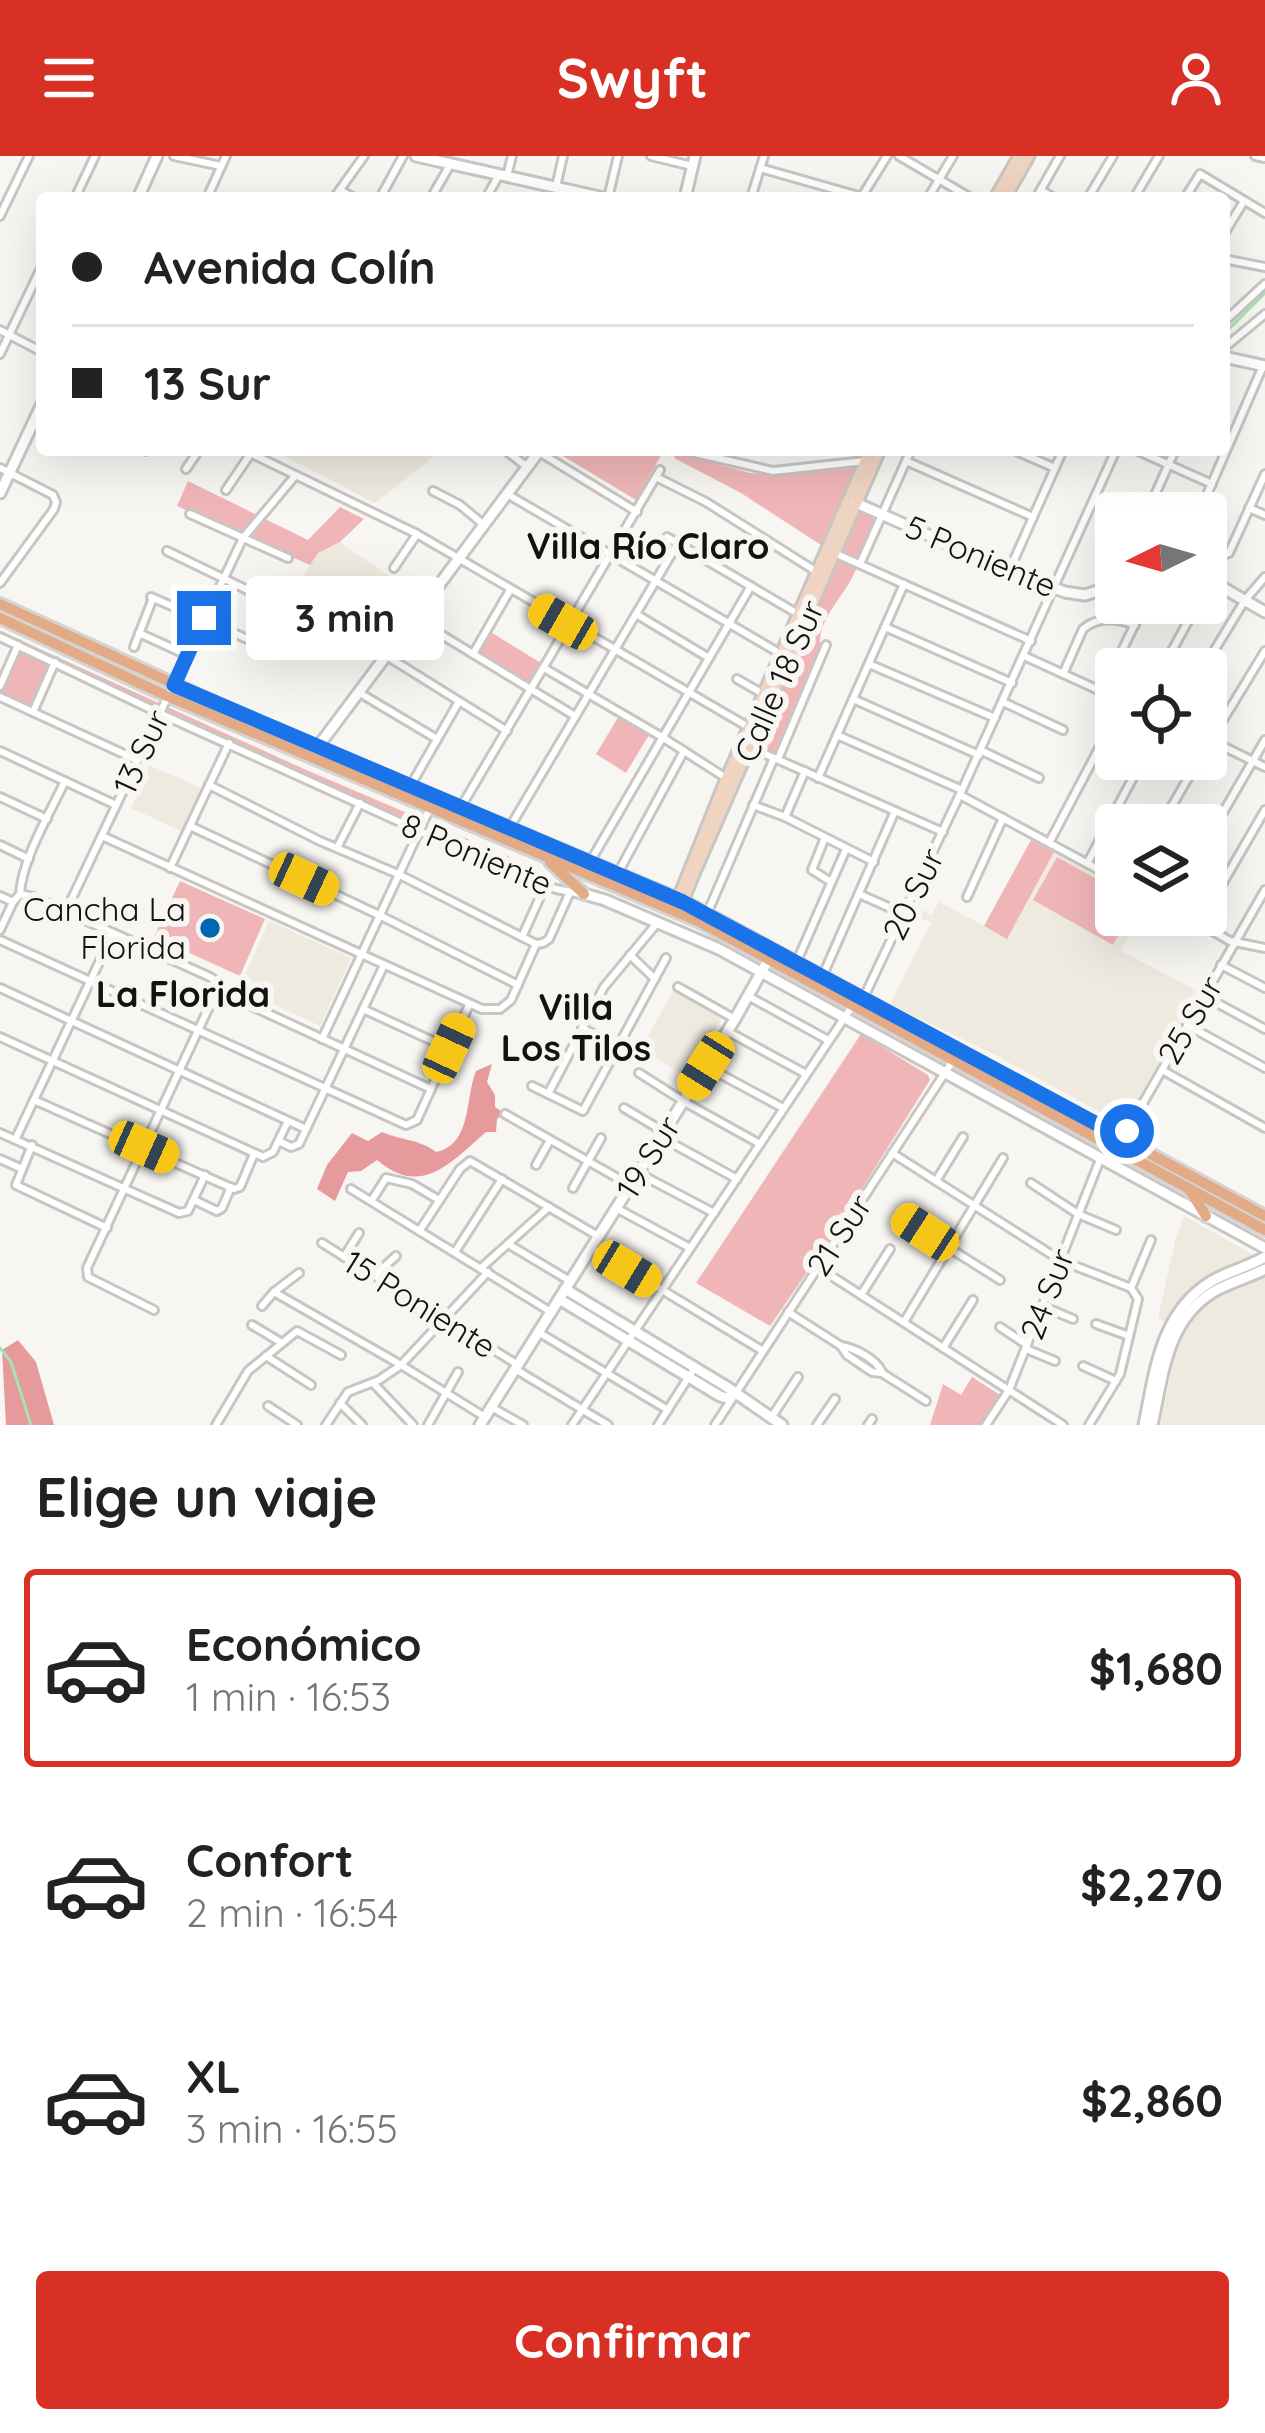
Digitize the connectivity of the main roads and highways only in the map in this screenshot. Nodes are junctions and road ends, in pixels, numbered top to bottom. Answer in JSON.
{"nodes":[{"id":1,"x":1019,"y":156,"type":"edge"},
{"id":2,"x":1029,"y":156,"type":"edge"},
{"id":3,"x":998,"y":192,"type":"edge"},
{"id":4,"x":1008,"y":192,"type":"edge"},
{"id":5,"x":868,"y":456,"type":"edge"},
{"id":6,"x":877,"y":456,"type":"edge"},
{"id":7,"x":852,"y":501,"type":"junction"},
{"id":8,"x":831,"y":551,"type":"junction"},
{"id":9,"x":0,"y":604,"type":"edge"},
{"id":10,"x":0,"y":618,"type":"edge"},
{"id":11,"x":170,"y":691,"type":"junction"},
{"id":12,"x":746,"y":745,"type":"junction"},
{"id":13,"x":314,"y":751,"type":"junction"},
{"id":14,"x":538,"y":853,"type":"junction"},
{"id":15,"x":584,"y":894,"type":"road end"},
{"id":16,"x":680,"y":906,"type":"junction"},
{"id":17,"x":771,"y":954,"type":"junction"},
{"id":18,"x":859,"y":1001,"type":"junction"},
{"id":19,"x":1116,"y":1142,"type":"junction"},
{"id":20,"x":1187,"y":1187,"type":"junction"},
{"id":21,"x":1206,"y":1216,"type":"road end"},
{"id":22,"x":1265,"y":1216,"type":"edge"},
{"id":23,"x":1265,"y":1230,"type":"edge"}],
"edges":[{"from":1,"to":3,"type":"main road"},
{"from":2,"to":4,"type":"main road"},
{"from":5,"to":7,"type":"main road","name":"Calle 18 Sur"},
{"from":6,"to":7,"type":"main road","name":"Calle 18 Sur"},
{"from":7,"to":8,"type":"main road","name":"Calle 18 Sur"},
{"from":8,"to":12,"type":"main road","name":"Calle 18 Sur"},
{"from":8,"to":12,"type":"main road","name":"Calle 18 Sur"},
{"from":9,"to":11,"type":"main road"},
{"from":10,"to":11,"type":"main road"},
{"from":11,"to":13,"type":"main road"},
{"from":12,"to":16,"type":"main road","name":"Calle 18 Sur"},
{"from":12,"to":16,"type":"main road","name":"Calle 18 Sur"},
{"from":13,"to":14,"type":"main road"},
{"from":13,"to":16,"type":"main road"},
{"from":14,"to":15,"type":"main road"},
{"from":14,"to":16,"type":"main road"},
{"from":16,"to":17,"type":"main road"},
{"from":16,"to":17,"type":"main road"},
{"from":17,"to":18,"type":"main road"},
{"from":17,"to":18,"type":"main road"},
{"from":18,"to":19,"type":"main road"},
{"from":18,"to":19,"type":"main road"},
{"from":19,"to":20,"type":"main road"},
{"from":19,"to":22,"type":"main road"},
{"from":20,"to":21,"type":"main road"},
{"from":20,"to":23,"type":"main road"}]}
